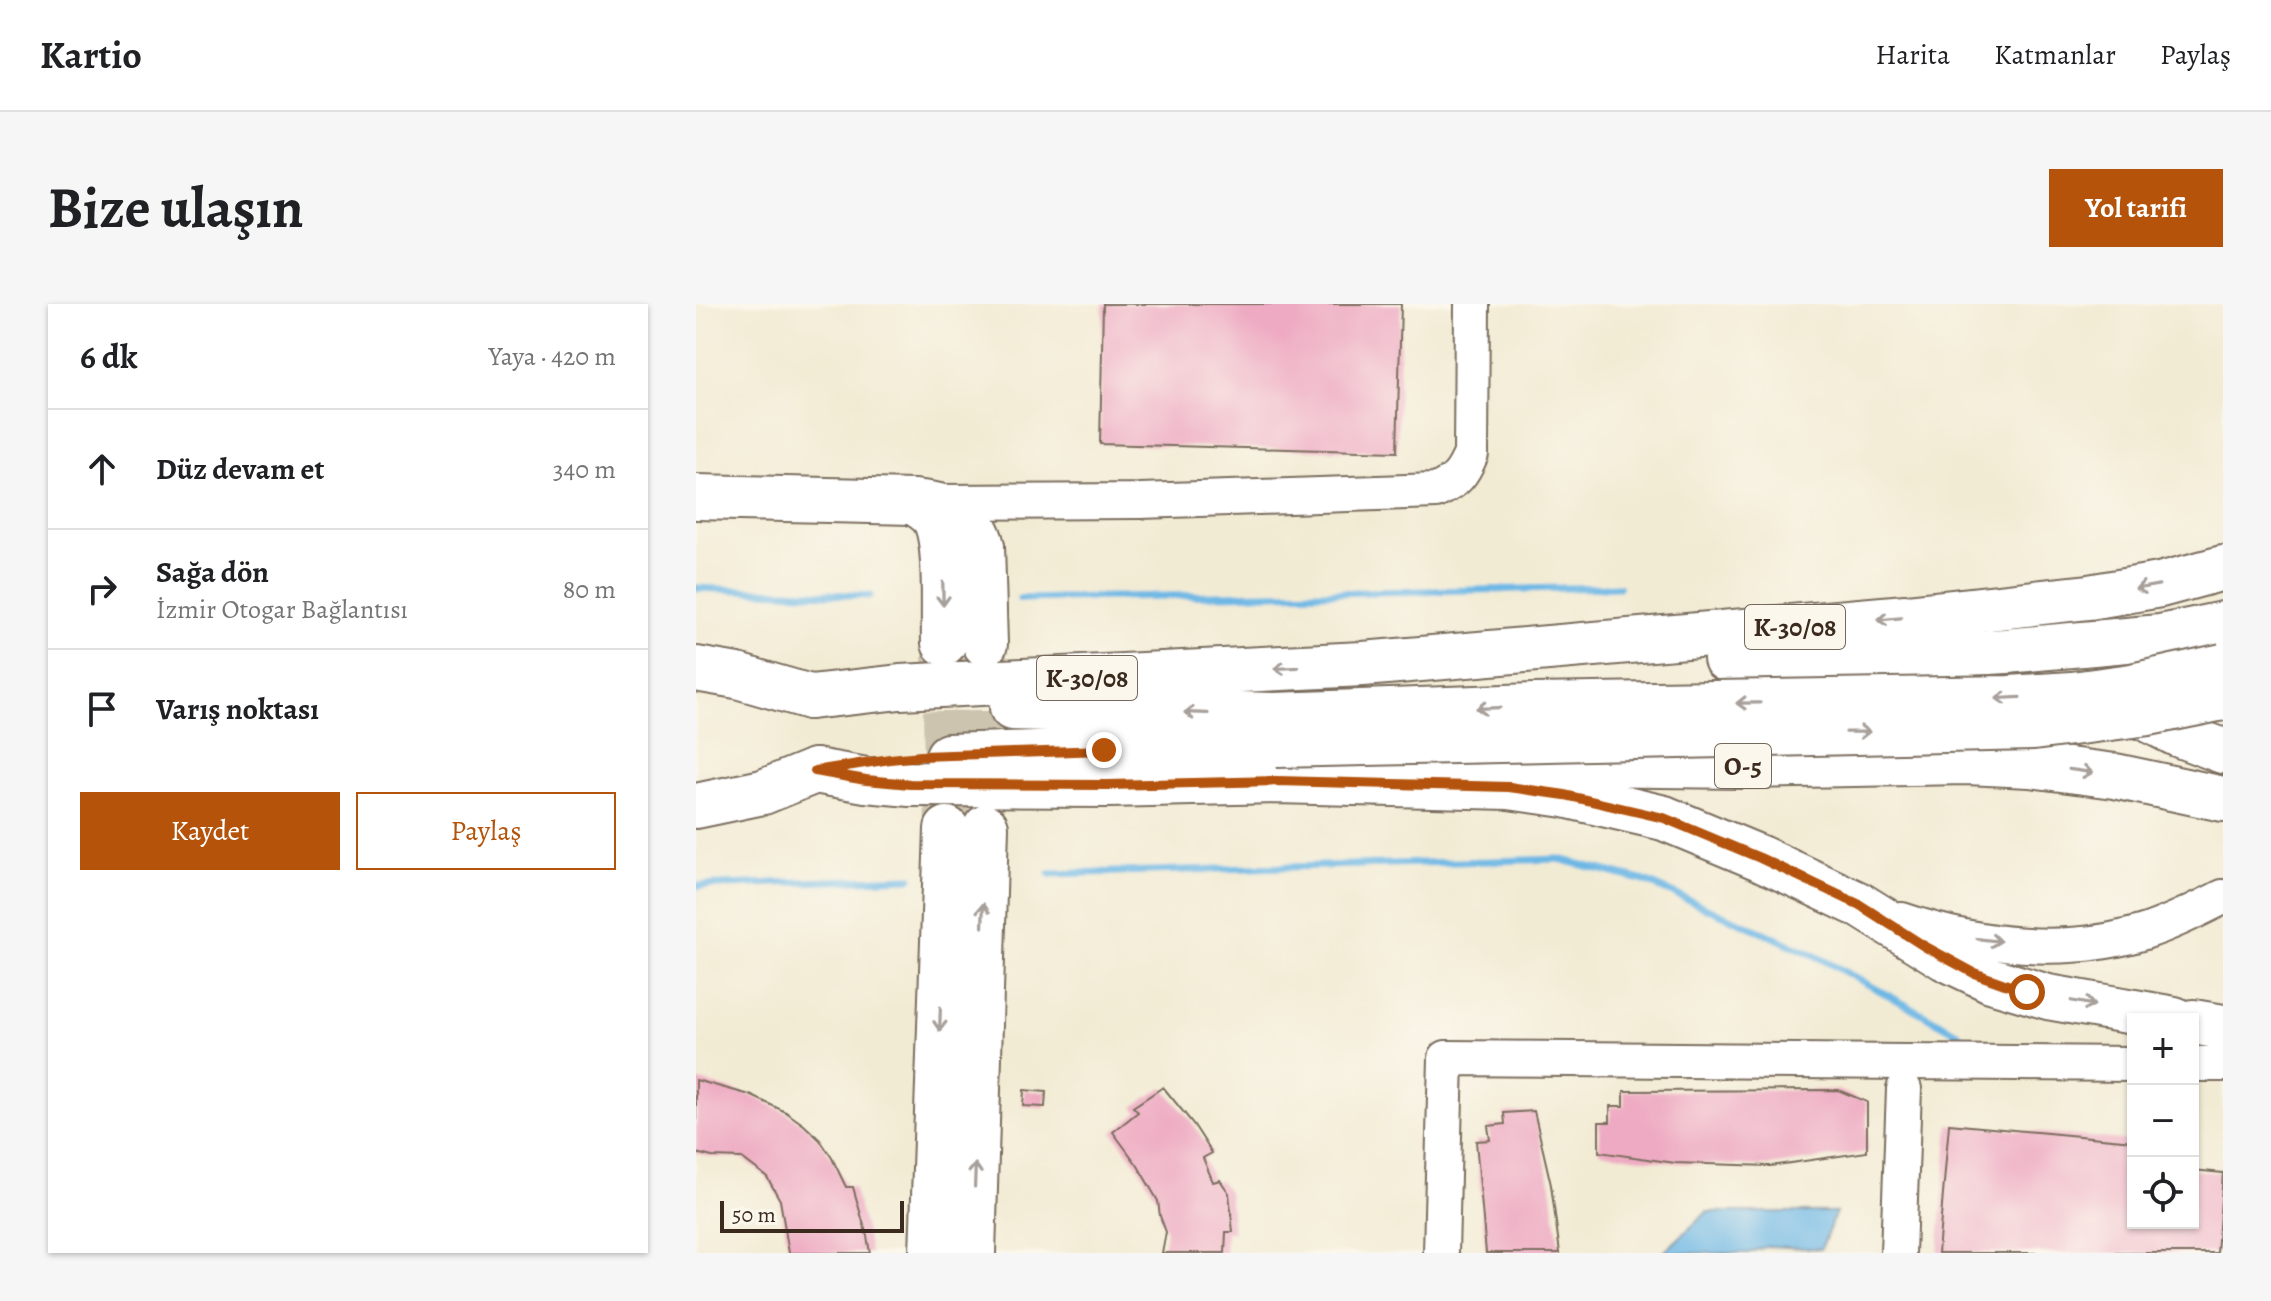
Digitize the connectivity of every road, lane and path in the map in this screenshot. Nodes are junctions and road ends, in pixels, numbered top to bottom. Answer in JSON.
{"nodes":[{"id":1,"x":1472,"y":304,"type":"edge"},
{"id":2,"x":696,"y":497,"type":"edge"},
{"id":3,"x":913,"y":502,"type":"junction"},
{"id":4,"x":1005,"y":502,"type":"junction"},
{"id":5,"x":962,"y":535,"type":"junction"},
{"id":6,"x":2223,"y":568,"type":"edge"},
{"id":7,"x":2223,"y":624,"type":"edge"},
{"id":8,"x":965,"y":644,"type":"tunnel mouth"},
{"id":9,"x":1977,"y":653,"type":"junction"},
{"id":10,"x":1363,"y":664,"type":"junction"},
{"id":11,"x":2223,"y":666,"type":"edge"},
{"id":12,"x":696,"y":669,"type":"edge"},
{"id":13,"x":810,"y":697,"type":"junction"},
{"id":14,"x":2223,"y":698,"type":"edge"},
{"id":15,"x":696,"y":699,"type":"edge"},
{"id":16,"x":1276,"y":747,"type":"junction"},
{"id":17,"x":2221,"y":750,"type":"edge"},
{"id":18,"x":815,"y":771,"type":"junction"},
{"id":19,"x":696,"y":775,"type":"edge"},
{"id":20,"x":2216,"y":797,"type":"edge"},
{"id":21,"x":696,"y":806,"type":"edge"},
{"id":22,"x":2223,"y":897,"type":"edge"},
{"id":23,"x":1860,"y":905,"type":"junction"},
{"id":24,"x":2140,"y":1013,"type":"edge"},
{"id":25,"x":2199,"y":1023,"type":"edge"},
{"id":26,"x":2223,"y":1027,"type":"edge"},
{"id":27,"x":2127,"y":1064,"type":"edge"},
{"id":28,"x":2199,"y":1064,"type":"edge"},
{"id":29,"x":2223,"y":1064,"type":"edge"},
{"id":30,"x":1904,"y":1089,"type":"dead end"},
{"id":31,"x":932,"y":1253,"type":"edge"},
{"id":32,"x":973,"y":1253,"type":"edge"},
{"id":33,"x":1441,"y":1253,"type":"edge"},
{"id":34,"x":1898,"y":1253,"type":"edge"}],
"edges":[{"from":1,"to":4,"type":"street"},
{"from":2,"to":3,"type":"main road"},
{"from":3,"to":4,"type":"street"},
{"from":3,"to":5,"type":"main road"},
{"from":4,"to":5,"type":"street"},
{"from":5,"to":8,"type":"main road"},
{"from":6,"to":10,"type":"main road","number":"K-30/08","one_way":true},
{"from":7,"to":9,"type":"main road"},
{"from":9,"to":10,"type":"main road"},
{"from":9,"to":17,"type":"main road"},
{"from":10,"to":13,"type":"main road","number":"K-30/08","one_way":true},
{"from":11,"to":16,"type":"main road","one_way":true,"bridge":true},
{"from":12,"to":13,"type":"main road","number":"K-30/08"},
{"from":13,"to":15,"type":"main road"},
{"from":16,"to":13,"type":"main road","one_way":true},
{"from":16,"to":14,"type":"main road","one_way":true,"bridge":true},
{"from":16,"to":18,"type":"main road"},
{"from":16,"to":20,"type":"main road","number":"O-5","one_way":true},
{"from":16,"to":23,"type":"main road"},
{"from":18,"to":19,"type":"main road"},
{"from":18,"to":21,"type":"main road"},
{"from":23,"to":22,"type":"street","one_way":true},
{"from":23,"to":24,"type":"main road","one_way":true},
{"from":25,"to":26,"type":"main road"},
{"from":27,"to":33,"type":"street"},
{"from":28,"to":29,"type":"street"},
{"from":30,"to":34,"type":"street"},
{"from":32,"to":31,"type":"main road","one_way":true}]}
